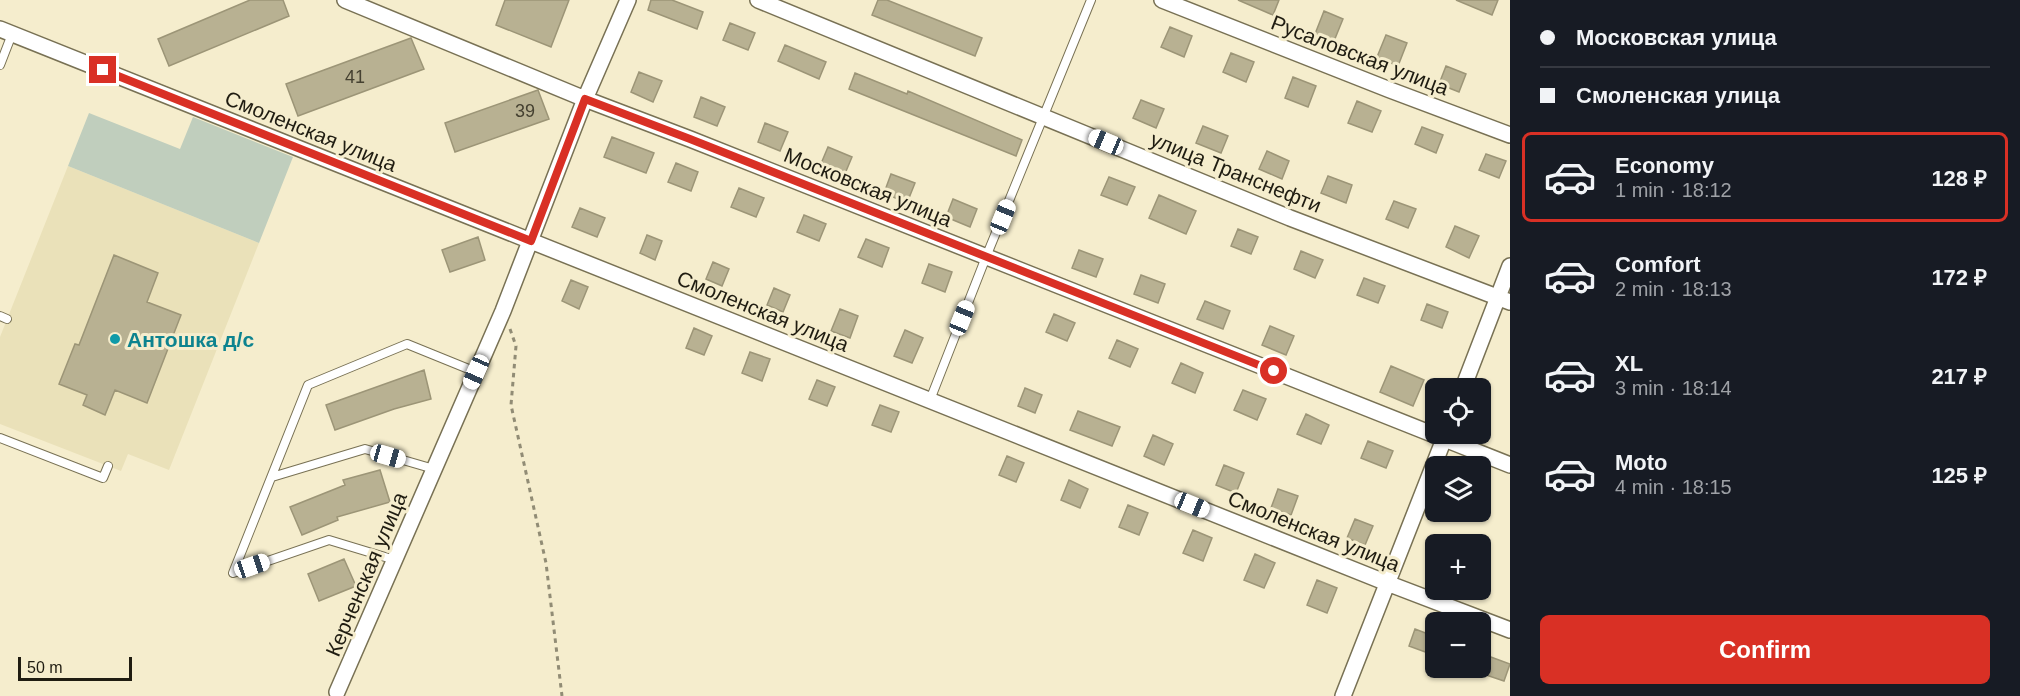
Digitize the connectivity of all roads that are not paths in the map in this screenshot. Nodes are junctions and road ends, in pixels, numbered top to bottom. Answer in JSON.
{"nodes":[{"id":1,"x":345,"y":0,"type":"edge"},
{"id":2,"x":628,"y":0,"type":"edge"},
{"id":3,"x":758,"y":0,"type":"edge"},
{"id":4,"x":1091,"y":0,"type":"edge"},
{"id":5,"x":1162,"y":0,"type":"edge"},
{"id":6,"x":6,"y":32,"type":"edge"},
{"id":7,"x":0,"y":64,"type":"edge"},
{"id":8,"x":585,"y":99,"type":"junction"},
{"id":9,"x":1044,"y":116,"type":"junction"},
{"id":10,"x":1510,"y":135,"type":"edge"},
{"id":11,"x":531,"y":241,"type":"junction"},
{"id":12,"x":986,"y":257,"type":"junction"},
{"id":13,"x":1510,"y":266,"type":"edge"},
{"id":14,"x":1504,"y":300,"type":"edge"},
{"id":15,"x":476,"y":372,"type":"junction"},
{"id":16,"x":1468,"y":378,"type":"edge"},
{"id":17,"x":930,"y":400,"type":"junction"},
{"id":18,"x":1425,"y":428,"type":"edge"},
{"id":19,"x":0,"y":438,"type":"edge"},
{"id":20,"x":1442,"y":444,"type":"edge"},
{"id":21,"x":1463,"y":444,"type":"edge"},
{"id":22,"x":1510,"y":465,"type":"edge"},
{"id":23,"x":108,"y":466,"type":"dead end"},
{"id":24,"x":434,"y":469,"type":"junction"},
{"id":25,"x":272,"y":477,"type":"junction"},
{"id":26,"x":395,"y":560,"type":"junction"},
{"id":27,"x":1388,"y":583,"type":"junction"},
{"id":28,"x":1510,"y":630,"type":"edge"},
{"id":29,"x":337,"y":692,"type":"dead end"},
{"id":30,"x":1343,"y":696,"type":"edge"}],
"edges":[{"from":1,"to":8,"type":"street","name":"Московская улица"},
{"from":2,"to":8,"type":"street","name":"Керченская улица"},
{"from":3,"to":9,"type":"street","name":"улица Транснефти"},
{"from":4,"to":9,"type":"lane"},
{"from":5,"to":10,"type":"street","name":"Русаловская улица"},
{"from":6,"to":7,"type":"lane"},
{"from":6,"to":11,"type":"street","name":"Смоленская улица"},
{"from":8,"to":11,"type":"street","name":"Керченская улица"},
{"from":8,"to":12,"type":"street","name":"Московская улица"},
{"from":9,"to":12,"type":"lane"},
{"from":9,"to":14,"type":"street","name":"улица Транснефти"},
{"from":11,"to":15,"type":"street","name":"Керченская улица"},
{"from":11,"to":17,"type":"street","name":"Смоленская улица"},
{"from":12,"to":17,"type":"lane"},
{"from":12,"to":18,"type":"street","name":"Московская улица"},
{"from":13,"to":14,"type":"street"},
{"from":14,"to":16,"type":"street"},
{"from":15,"to":24,"type":"street","name":"Керченская улица"},
{"from":15,"to":25,"type":"lane"},
{"from":17,"to":27,"type":"street","name":"Смоленская улица"},
{"from":19,"to":23,"type":"lane"},
{"from":20,"to":27,"type":"street"},
{"from":21,"to":22,"type":"street","name":"Московская улица"},
{"from":24,"to":25,"type":"lane"},
{"from":24,"to":26,"type":"street","name":"Керченская улица"},
{"from":25,"to":26,"type":"lane"},
{"from":26,"to":29,"type":"street","name":"Керченская улица"},
{"from":27,"to":28,"type":"street","name":"Смоленская улица"},
{"from":27,"to":30,"type":"street"}]}
